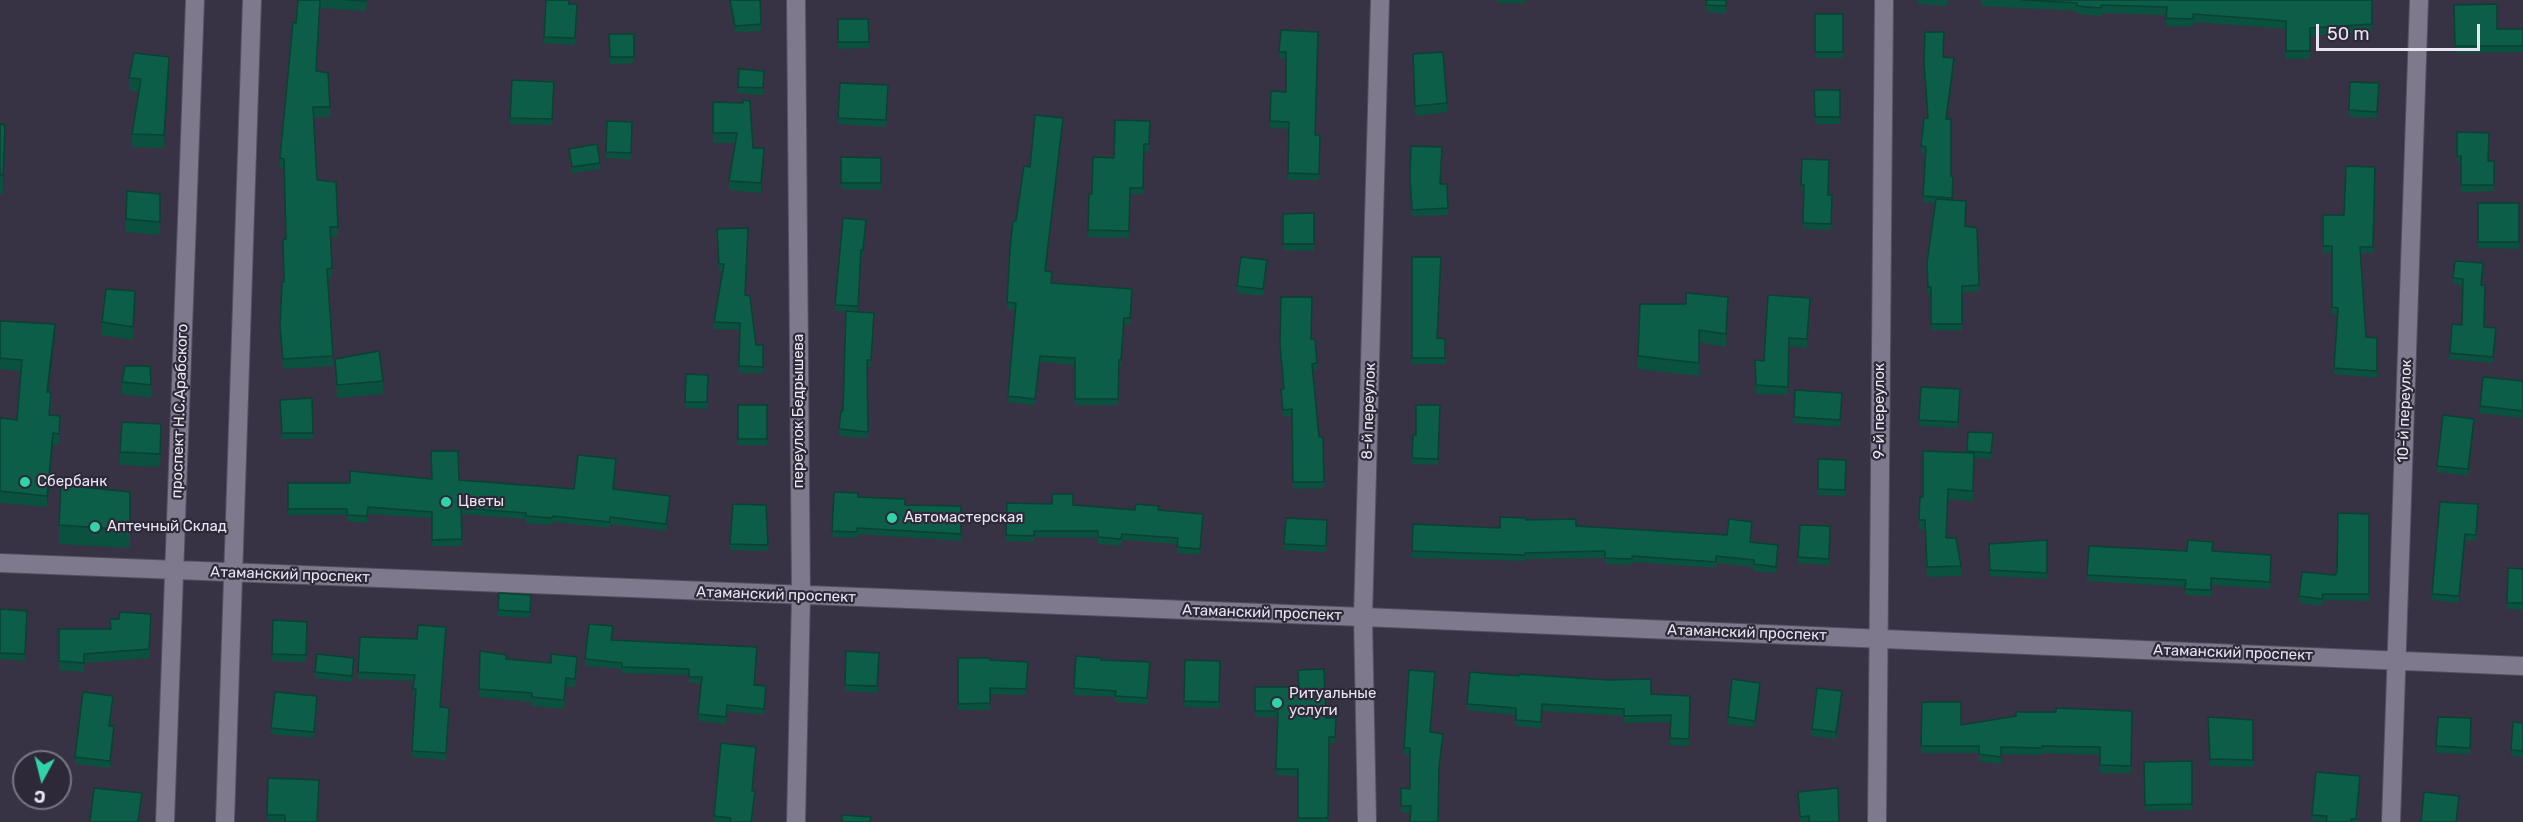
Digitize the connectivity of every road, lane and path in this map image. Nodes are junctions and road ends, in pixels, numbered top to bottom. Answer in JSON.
{"nodes":[{"id":1,"x":195,"y":0,"type":"edge"},
{"id":2,"x":252,"y":0,"type":"edge"},
{"id":3,"x":796,"y":0,"type":"edge"},
{"id":4,"x":1380,"y":0,"type":"edge"},
{"id":5,"x":1884,"y":0,"type":"edge"},
{"id":6,"x":2419,"y":0,"type":"edge"},
{"id":7,"x":0,"y":563,"type":"edge"},
{"id":8,"x":174,"y":571,"type":"junction"},
{"id":9,"x":232,"y":573,"type":"junction"},
{"id":10,"x":801,"y":596,"type":"junction"},
{"id":11,"x":1363,"y":617,"type":"junction"},
{"id":12,"x":1879,"y":639,"type":"junction"},
{"id":13,"x":2397,"y":660,"type":"junction"},
{"id":14,"x":2523,"y":666,"type":"edge"},
{"id":15,"x":165,"y":822,"type":"edge"},
{"id":16,"x":225,"y":822,"type":"edge"},
{"id":17,"x":796,"y":822,"type":"edge"},
{"id":18,"x":1367,"y":822,"type":"edge"},
{"id":19,"x":1877,"y":822,"type":"edge"},
{"id":20,"x":2391,"y":822,"type":"edge"}],
"edges":[{"from":1,"to":8,"type":"street","name":"проспект Н.С.Арабского"},
{"from":2,"to":9,"type":"street"},
{"from":3,"to":10,"type":"street","name":"переулок Бедрышева"},
{"from":4,"to":11,"type":"street","name":"8-й переулок"},
{"from":5,"to":12,"type":"street","name":"9-й переулок"},
{"from":6,"to":13,"type":"street","name":"10-й переулок"},
{"from":7,"to":8,"type":"street","name":"Атаманский проспект"},
{"from":8,"to":9,"type":"street","name":"Атаманский проспект"},
{"from":8,"to":15,"type":"street","name":"проспект Н.С.Арабского"},
{"from":9,"to":10,"type":"street","name":"Атаманский проспект"},
{"from":9,"to":16,"type":"street"},
{"from":10,"to":11,"type":"street","name":"Атаманский проспект"},
{"from":10,"to":17,"type":"street","name":"переулок Бедрышева"},
{"from":11,"to":12,"type":"street","name":"Атаманский проспект"},
{"from":11,"to":18,"type":"street","name":"8-й переулок"},
{"from":12,"to":13,"type":"street","name":"Атаманский проспект"},
{"from":12,"to":19,"type":"street","name":"9-й переулок"},
{"from":13,"to":14,"type":"street","name":"Атаманский проспект"},
{"from":13,"to":20,"type":"street","name":"10-й переулок"}]}
